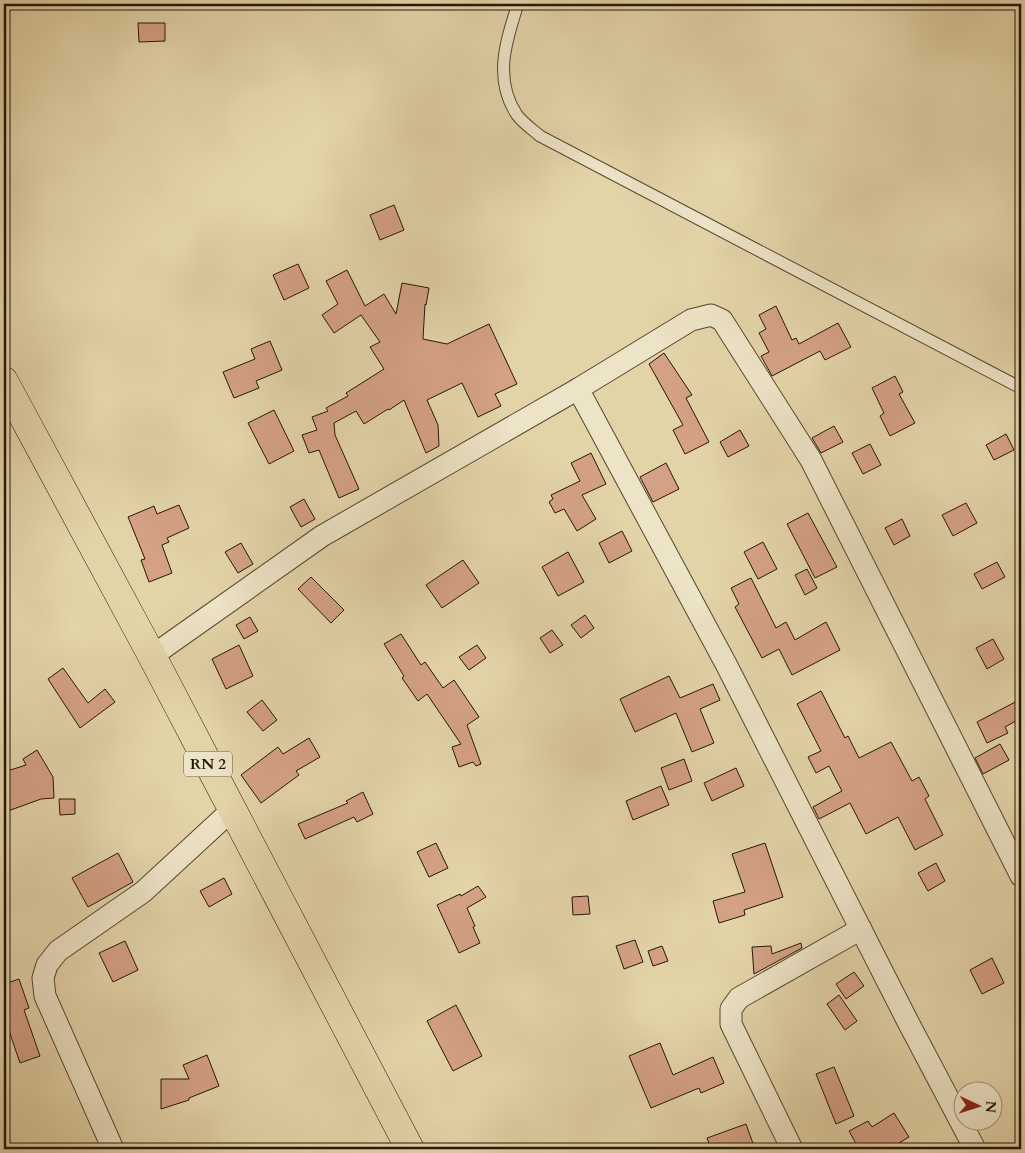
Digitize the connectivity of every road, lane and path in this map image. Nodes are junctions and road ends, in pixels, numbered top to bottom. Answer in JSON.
{"nodes":[{"id":1,"x":518,"y":4,"type":"edge"},
{"id":2,"x":4,"y":381,"type":"edge"},
{"id":3,"x":1021,"y":388,"type":"edge"},
{"id":4,"x":578,"y":389,"type":"junction"},
{"id":5,"x":152,"y":656,"type":"junction"},
{"id":6,"x":232,"y":810,"type":"junction"},
{"id":7,"x":1021,"y":876,"type":"edge"},
{"id":8,"x":861,"y":929,"type":"junction"},
{"id":9,"x":113,"y":1149,"type":"edge"},
{"id":10,"x":410,"y":1149,"type":"edge"},
{"id":11,"x":792,"y":1149,"type":"edge"},
{"id":12,"x":975,"y":1149,"type":"edge"}],
"edges":[{"from":1,"to":3,"type":"lane"},
{"from":2,"to":5,"type":"highway","number":"RN 2"},
{"from":4,"to":5,"type":"street"},
{"from":4,"to":7,"type":"street"},
{"from":4,"to":8,"type":"street"},
{"from":5,"to":6,"type":"highway","number":"RN 2"},
{"from":6,"to":9,"type":"street"},
{"from":6,"to":10,"type":"highway","number":"RN 2"},
{"from":8,"to":11,"type":"street"},
{"from":8,"to":12,"type":"street"}]}
